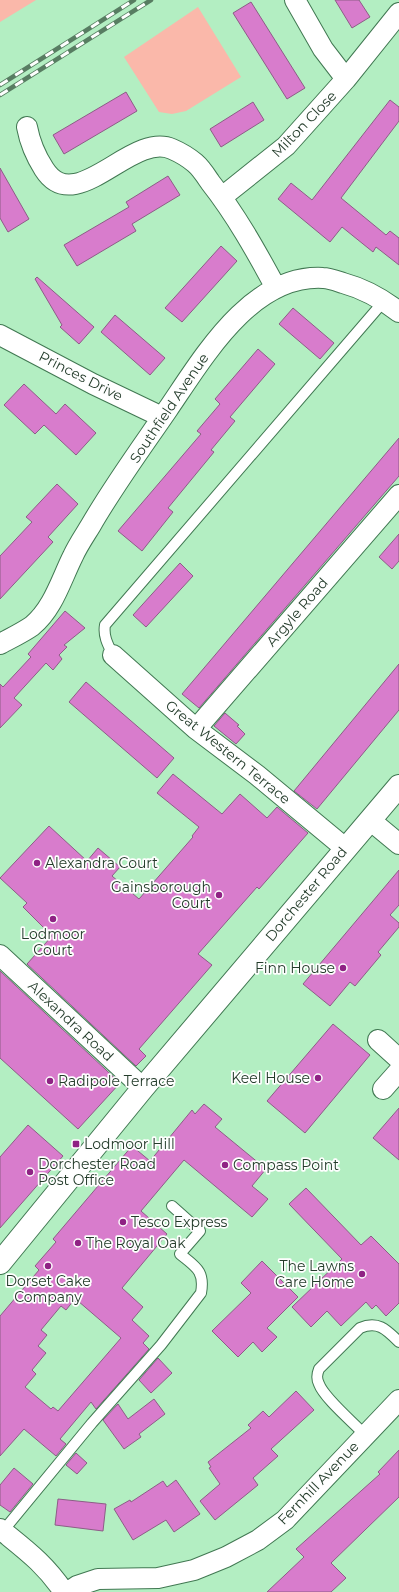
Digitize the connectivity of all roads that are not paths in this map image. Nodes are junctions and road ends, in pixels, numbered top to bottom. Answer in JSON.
{"nodes":[{"id":1,"x":295,"y":0,"type":"edge"},
{"id":2,"x":399,"y":13,"type":"edge"},
{"id":3,"x":346,"y":79,"type":"junction"},
{"id":4,"x":27,"y":127,"type":"dead end"},
{"id":5,"x":222,"y":197,"type":"junction"},
{"id":6,"x":276,"y":288,"type":"junction"},
{"id":7,"x":392,"y":306,"type":"edge"},
{"id":8,"x":0,"y":335,"type":"edge"},
{"id":9,"x":162,"y":417,"type":"junction"},
{"id":10,"x":399,"y":494,"type":"edge"},
{"id":11,"x":0,"y":644,"type":"edge"},
{"id":12,"x":113,"y":655,"type":"joint"},
{"id":13,"x":196,"y":729,"type":"junction"},
{"id":14,"x":399,"y":786,"type":"edge"},
{"id":15,"x":370,"y":820,"type":"junction"},
{"id":16,"x":399,"y":844,"type":"edge"},
{"id":17,"x":345,"y":848,"type":"junction"},
{"id":18,"x":0,"y":955,"type":"edge"},
{"id":19,"x":378,"y":1040,"type":"dead end"},
{"id":20,"x":399,"y":1059,"type":"edge"},
{"id":21,"x":399,"y":1071,"type":"edge"},
{"id":22,"x":142,"y":1088,"type":"junction"},
{"id":23,"x":383,"y":1089,"type":"dead end"},
{"id":24,"x":172,"y":1206,"type":"dead end"},
{"id":25,"x":0,"y":1263,"type":"edge"},
{"id":26,"x":399,"y":1342,"type":"edge"},
{"id":27,"x":399,"y":1400,"type":"edge"},
{"id":28,"x":365,"y":1435,"type":"junction"},
{"id":29,"x":2,"y":1530,"type":"edge"},
{"id":30,"x":64,"y":1592,"type":"edge"},
{"id":31,"x":68,"y":1592,"type":"edge"}],
"edges":[{"from":1,"to":3,"type":"street","name":"Milton Close"},
{"from":2,"to":3,"type":"street","name":"Milton Close"},
{"from":3,"to":5,"type":"street","name":"Milton Close"},
{"from":4,"to":5,"type":"street"},
{"from":5,"to":6,"type":"street"},
{"from":6,"to":7,"type":"street","name":"Southfield Avenue"},
{"from":6,"to":9,"type":"street","name":"Southfield Avenue"},
{"from":7,"to":12,"type":"lane"},
{"from":8,"to":9,"type":"street","name":"Princes Drive"},
{"from":9,"to":11,"type":"street","name":"Southfield Avenue"},
{"from":10,"to":13,"type":"street","name":"Argyle Road"},
{"from":12,"to":13,"type":"street","name":"Great Western Terrace"},
{"from":13,"to":17,"type":"street","name":"Great Western Terrace"},
{"from":14,"to":15,"type":"main road","name":"Dorchester Road"},
{"from":15,"to":16,"type":"street"},
{"from":15,"to":17,"type":"main road","name":"Dorchester Road"},
{"from":17,"to":22,"type":"main road","name":"Dorchester Road"},
{"from":18,"to":22,"type":"street","name":"Alexandra Road"},
{"from":19,"to":20,"type":"street"},
{"from":21,"to":23,"type":"street"},
{"from":22,"to":25,"type":"main road","name":"Dorchester Road"},
{"from":24,"to":29,"type":"lane"},
{"from":26,"to":28,"type":"lane"},
{"from":27,"to":28,"type":"street","name":"Fernhill Avenue"},
{"from":28,"to":31,"type":"street","name":"Fernhill Avenue"},
{"from":29,"to":30,"type":"street"}]}
